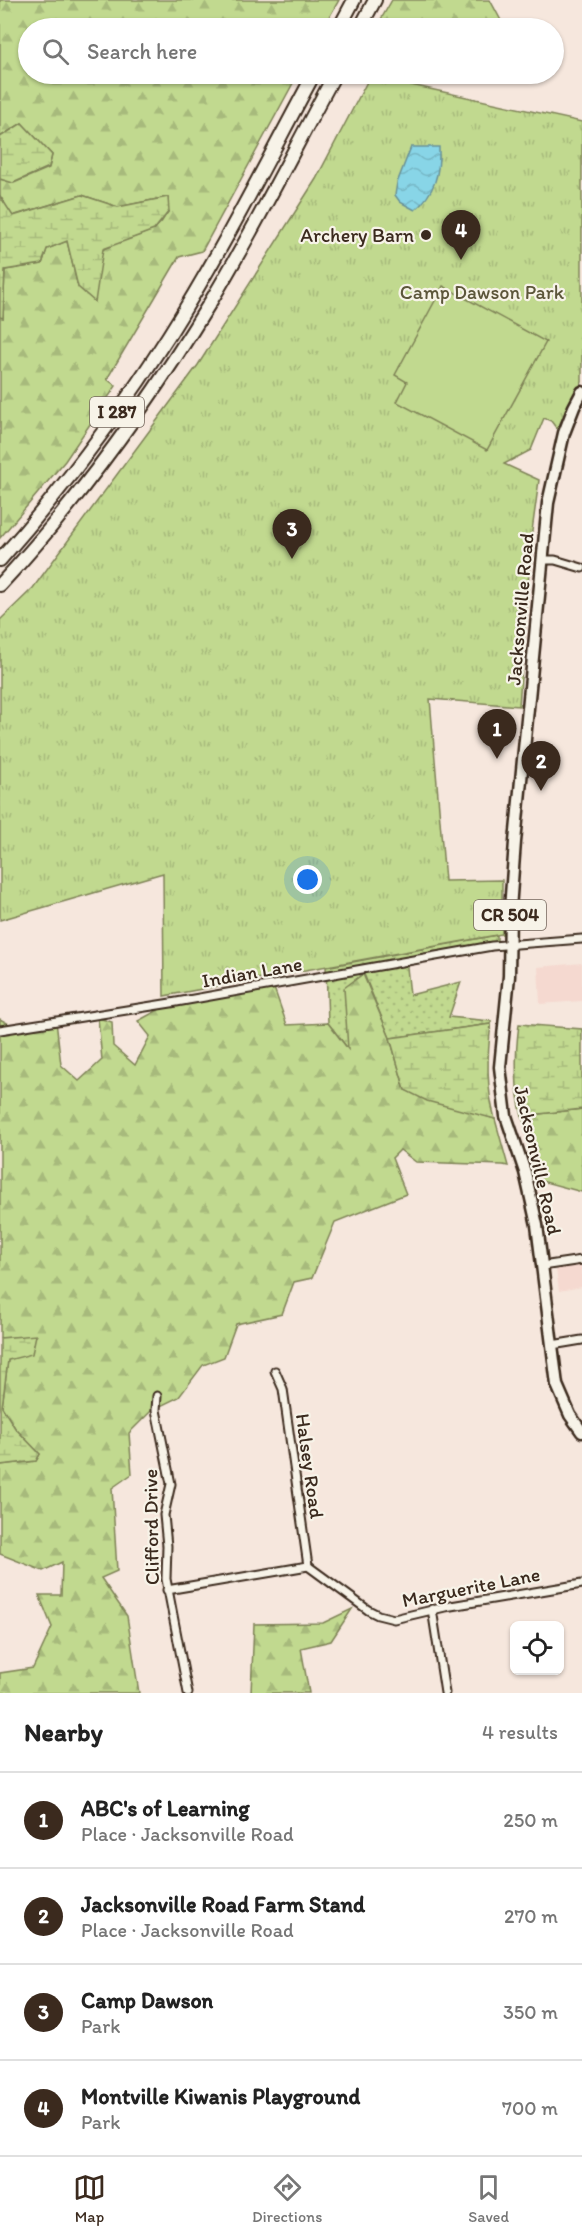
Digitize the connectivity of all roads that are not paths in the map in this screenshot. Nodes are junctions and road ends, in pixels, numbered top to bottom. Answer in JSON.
{"nodes":[{"id":1,"x":354,"y":0,"type":"edge"},
{"id":2,"x":375,"y":0,"type":"edge"},
{"id":3,"x":344,"y":18,"type":"edge"},
{"id":4,"x":365,"y":18,"type":"edge"},
{"id":5,"x":309,"y":84,"type":"edge"},
{"id":6,"x":330,"y":84,"type":"edge"},
{"id":7,"x":582,"y":392,"type":"edge"},
{"id":8,"x":0,"y":560,"type":"edge"},
{"id":9,"x":543,"y":560,"type":"junction"},
{"id":10,"x":582,"y":568,"type":"edge"},
{"id":11,"x":0,"y":585,"type":"edge"},
{"id":12,"x":582,"y":939,"type":"edge"},
{"id":13,"x":510,"y":944,"type":"junction"},
{"id":14,"x":0,"y":1030,"type":"edge"},
{"id":15,"x":582,"y":1260,"type":"edge"},
{"id":16,"x":542,"y":1266,"type":"junction"},
{"id":17,"x":582,"y":1340,"type":"edge"},
{"id":18,"x":552,"y":1345,"type":"junction"},
{"id":19,"x":275,"y":1371,"type":"dead end"},
{"id":20,"x":157,"y":1396,"type":"dead end"},
{"id":21,"x":582,"y":1432,"type":"edge"},
{"id":22,"x":308,"y":1566,"type":"junction"},
{"id":23,"x":582,"y":1584,"type":"edge"},
{"id":24,"x":168,"y":1590,"type":"junction"},
{"id":25,"x":432,"y":1609,"type":"junction"},
{"id":26,"x":188,"y":1693,"type":"edge"},
{"id":27,"x":445,"y":1693,"type":"edge"}],
"edges":[{"from":1,"to":3,"type":"highway"},
{"from":2,"to":4,"type":"highway"},
{"from":5,"to":8,"type":"highway","number":"I 287"},
{"from":6,"to":11,"type":"highway","number":"I 287"},
{"from":7,"to":9,"type":"main road","name":"Jacksonville Road","number":"CR 504"},
{"from":9,"to":10,"type":"street"},
{"from":9,"to":13,"type":"main road","name":"Jacksonville Road","number":"CR 504"},
{"from":12,"to":13,"type":"street","name":"Indian Lane"},
{"from":13,"to":14,"type":"street","name":"Indian Lane"},
{"from":13,"to":16,"type":"main road","name":"Jacksonville Road","number":"CR 504"},
{"from":15,"to":16,"type":"street"},
{"from":16,"to":18,"type":"main road","name":"Jacksonville Road","number":"CR 504"},
{"from":17,"to":18,"type":"street"},
{"from":18,"to":21,"type":"main road","name":"Jacksonville Road","number":"CR 504"},
{"from":19,"to":22,"type":"street","name":"Halsey Road"},
{"from":20,"to":24,"type":"street","name":"Clifford Drive"},
{"from":22,"to":24,"type":"street"},
{"from":22,"to":25,"type":"street","name":"Marguerite Lane"},
{"from":23,"to":25,"type":"street","name":"Marguerite Lane"},
{"from":24,"to":26,"type":"street","name":"Clifford Drive"},
{"from":25,"to":27,"type":"street"}]}
